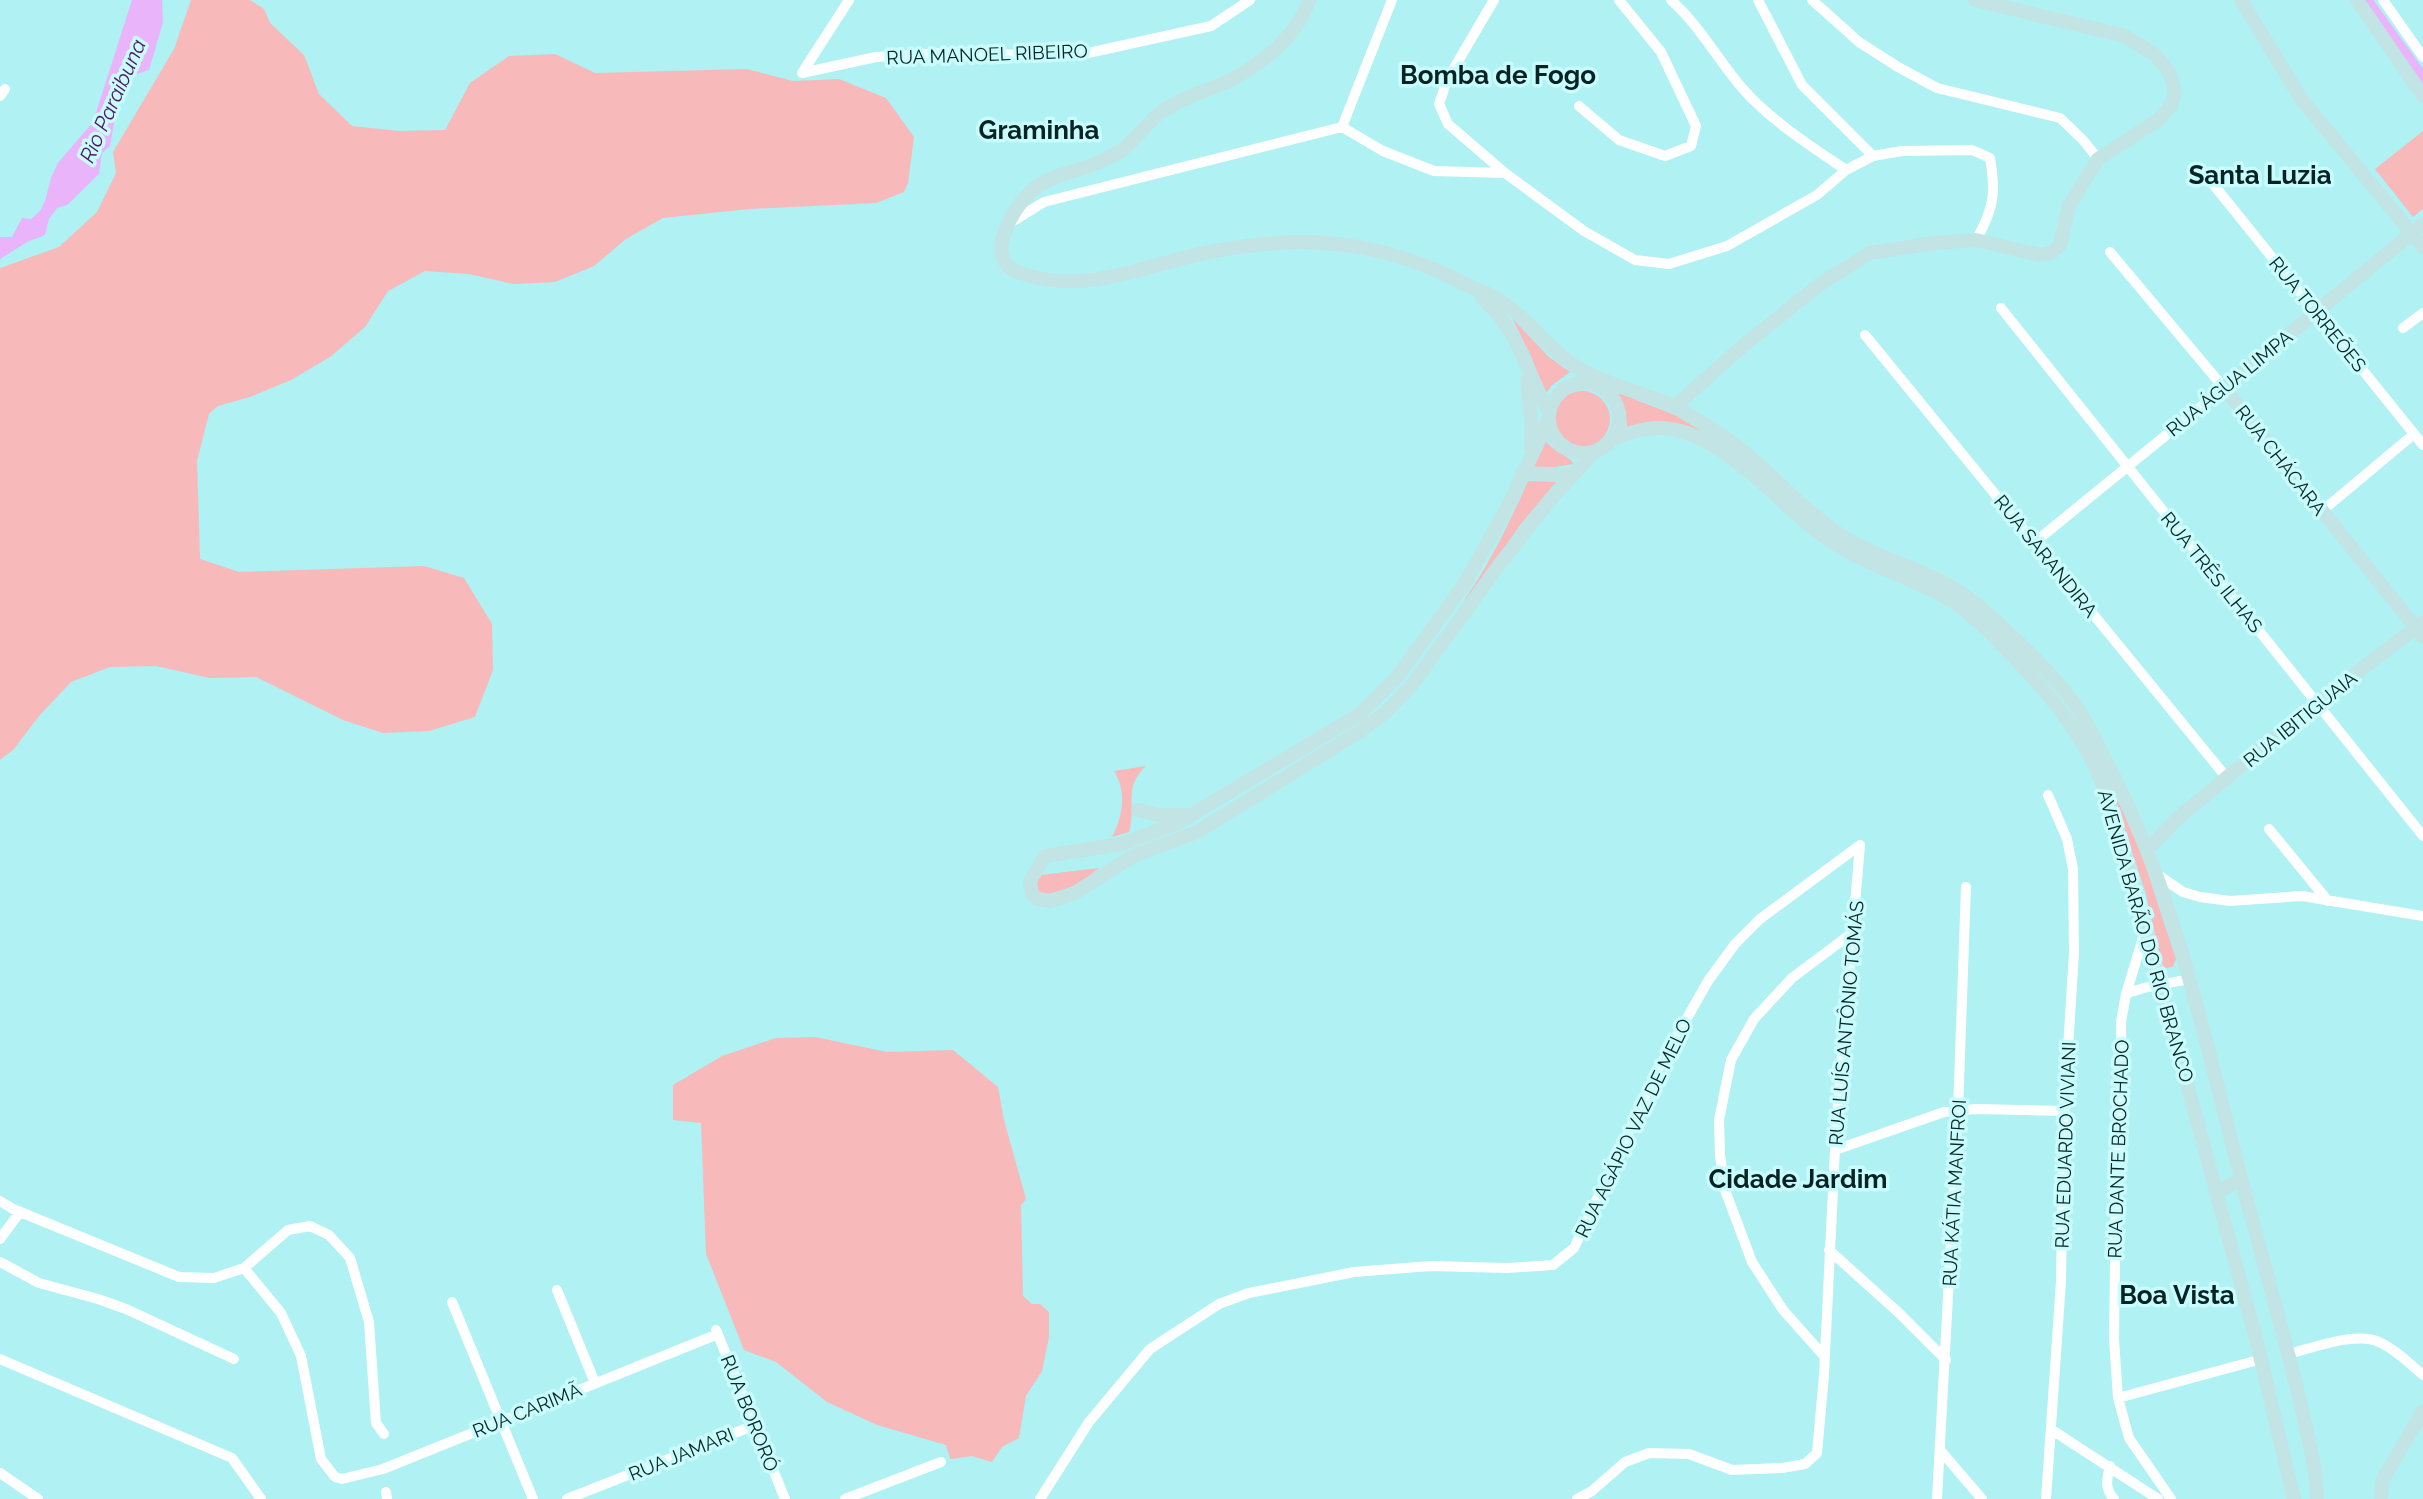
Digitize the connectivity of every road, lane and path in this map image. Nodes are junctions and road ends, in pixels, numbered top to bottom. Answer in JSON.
{"nodes":[{"id":1,"x":849,"y":0,"type":"edge"},
{"id":2,"x":1250,"y":0,"type":"edge"},
{"id":3,"x":1309,"y":0,"type":"edge"},
{"id":4,"x":1392,"y":0,"type":"edge"},
{"id":5,"x":1494,"y":0,"type":"edge"},
{"id":6,"x":1619,"y":0,"type":"edge"},
{"id":7,"x":1671,"y":0,"type":"edge"},
{"id":8,"x":1758,"y":0,"type":"edge"},
{"id":9,"x":1812,"y":0,"type":"edge"},
{"id":10,"x":1975,"y":0,"type":"edge"},
{"id":11,"x":2241,"y":0,"type":"edge"},
{"id":12,"x":2357,"y":0,"type":"edge"},
{"id":13,"x":2383,"y":0,"type":"edge"},
{"id":14,"x":2423,"y":57,"type":"edge"},
{"id":15,"x":2423,"y":96,"type":"edge"},
{"id":16,"x":1579,"y":106,"type":"dead end"},
{"id":17,"x":1342,"y":127,"type":"junction"},
{"id":18,"x":1873,"y":156,"type":"junction"},
{"id":19,"x":2098,"y":159,"type":"junction"},
{"id":20,"x":1846,"y":170,"type":"junction"},
{"id":21,"x":1505,"y":173,"type":"junction"},
{"id":22,"x":2213,"y":184,"type":"dead end"},
{"id":23,"x":1008,"y":224,"type":"junction"},
{"id":24,"x":2418,"y":228,"type":"edge"},
{"id":25,"x":1976,"y":240,"type":"junction"},
{"id":26,"x":2423,"y":247,"type":"edge"},
{"id":27,"x":2110,"y":252,"type":"dead end"},
{"id":28,"x":1471,"y":287,"type":"junction"},
{"id":29,"x":2001,"y":307,"type":"dead end"},
{"id":30,"x":2317,"y":311,"type":"junction"},
{"id":31,"x":2423,"y":313,"type":"edge"},
{"id":32,"x":2403,"y":328,"type":"dead end"},
{"id":33,"x":1866,"y":335,"type":"dead end"},
{"id":34,"x":1524,"y":356,"type":"junction"},
{"id":35,"x":1577,"y":368,"type":"junction"},
{"id":36,"x":1618,"y":384,"type":"junction"},
{"id":37,"x":1596,"y":386,"type":"junction"},
{"id":38,"x":2228,"y":393,"type":"junction"},
{"id":39,"x":1674,"y":407,"type":"junction"},
{"id":40,"x":1549,"y":416,"type":"junction"},
{"id":41,"x":1678,"y":431,"type":"junction"},
{"id":42,"x":2414,"y":434,"type":"junction"},
{"id":43,"x":1611,"y":440,"type":"junction"},
{"id":44,"x":2423,"y":445,"type":"edge"},
{"id":45,"x":1595,"y":451,"type":"junction"},
{"id":46,"x":1530,"y":456,"type":"junction"},
{"id":47,"x":2128,"y":466,"type":"junction"},
{"id":48,"x":1579,"y":470,"type":"junction"},
{"id":49,"x":1522,"y":474,"type":"junction"},
{"id":50,"x":2322,"y":511,"type":"junction"},
{"id":51,"x":2035,"y":542,"type":"junction"},
{"id":52,"x":2421,"y":629,"type":"edge"},
{"id":53,"x":2317,"y":703,"type":"junction"},
{"id":54,"x":2227,"y":778,"type":"junction"},
{"id":55,"x":2048,"y":795,"type":"dead end"},
{"id":56,"x":1204,"y":808,"type":"junction"},
{"id":57,"x":1138,"y":810,"type":"dead end"},
{"id":58,"x":2178,"y":818,"type":"junction"},
{"id":59,"x":2139,"y":825,"type":"junction"},
{"id":60,"x":2269,"y":829,"type":"dead end"},
{"id":61,"x":2423,"y":836,"type":"edge"},
{"id":62,"x":1135,"y":840,"type":"junction"},
{"id":63,"x":1860,"y":845,"type":"joint"},
{"id":64,"x":2148,"y":849,"type":"junction"},
{"id":65,"x":1133,"y":856,"type":"junction"},
{"id":66,"x":2155,"y":873,"type":"junction"},
{"id":67,"x":1966,"y":887,"type":"dead end"},
{"id":68,"x":2328,"y":901,"type":"junction"},
{"id":69,"x":2423,"y":916,"type":"edge"},
{"id":70,"x":2146,"y":928,"type":"junction"},
{"id":71,"x":1852,"y":933,"type":"junction"},
{"id":72,"x":2189,"y":979,"type":"junction"},
{"id":73,"x":2163,"y":985,"type":"junction"},
{"id":74,"x":2126,"y":994,"type":"junction"},
{"id":75,"x":1958,"y":1111,"type":"junction"},
{"id":76,"x":2064,"y":1111,"type":"junction"},
{"id":77,"x":1835,"y":1150,"type":"junction"},
{"id":78,"x":2242,"y":1182,"type":"junction"},
{"id":79,"x":2217,"y":1193,"type":"junction"},
{"id":80,"x":0,"y":1201,"type":"edge"},
{"id":81,"x":20,"y":1212,"type":"junction"},
{"id":82,"x":0,"y":1239,"type":"edge"},
{"id":83,"x":1829,"y":1250,"type":"junction"},
{"id":84,"x":0,"y":1262,"type":"edge"},
{"id":85,"x":244,"y":1268,"type":"junction"},
{"id":86,"x":557,"y":1290,"type":"dead end"},
{"id":87,"x":452,"y":1302,"type":"dead end"},
{"id":88,"x":717,"y":1331,"type":"joint"},
{"id":89,"x":2288,"y":1354,"type":"junction"},
{"id":90,"x":1824,"y":1356,"type":"junction"},
{"id":91,"x":0,"y":1359,"type":"edge"},
{"id":92,"x":234,"y":1359,"type":"dead end"},
{"id":93,"x":2262,"y":1359,"type":"junction"},
{"id":94,"x":1946,"y":1360,"type":"junction"},
{"id":95,"x":2423,"y":1375,"type":"edge"},
{"id":96,"x":595,"y":1383,"type":"junction"},
{"id":97,"x":2118,"y":1398,"type":"junction"},
{"id":98,"x":2423,"y":1411,"type":"edge"},
{"id":99,"x":501,"y":1421,"type":"junction"},
{"id":100,"x":755,"y":1425,"type":"junction"},
{"id":101,"x":2052,"y":1430,"type":"junction"},
{"id":102,"x":384,"y":1434,"type":"dead end"},
{"id":103,"x":1940,"y":1450,"type":"junction"},
{"id":104,"x":2313,"y":1460,"type":"junction"},
{"id":105,"x":941,"y":1462,"type":"dead end"},
{"id":106,"x":2110,"y":1466,"type":"junction"},
{"id":107,"x":2287,"y":1466,"type":"junction"},
{"id":108,"x":0,"y":1474,"type":"edge"},
{"id":109,"x":38,"y":1499,"type":"edge"},
{"id":110,"x":261,"y":1499,"type":"edge"},
{"id":111,"x":533,"y":1499,"type":"edge"},
{"id":112,"x":567,"y":1499,"type":"edge"},
{"id":113,"x":785,"y":1499,"type":"edge"},
{"id":114,"x":845,"y":1499,"type":"edge"},
{"id":115,"x":1040,"y":1499,"type":"edge"},
{"id":116,"x":1577,"y":1499,"type":"edge"},
{"id":117,"x":1937,"y":1499,"type":"edge"},
{"id":118,"x":1982,"y":1499,"type":"edge"},
{"id":119,"x":2046,"y":1499,"type":"edge"},
{"id":120,"x":2113,"y":1499,"type":"edge"},
{"id":121,"x":2158,"y":1499,"type":"edge"},
{"id":122,"x":2171,"y":1499,"type":"edge"},
{"id":123,"x":2294,"y":1499,"type":"edge"},
{"id":124,"x":2317,"y":1499,"type":"edge"},
{"id":125,"x":2381,"y":1499,"type":"edge"}],
"edges":[{"from":1,"to":2,"type":"street","name":"RUA MANOEL RIBEIRO"},
{"from":3,"to":23,"type":"street"},
{"from":4,"to":17,"type":"street"},
{"from":5,"to":21,"type":"street"},
{"from":6,"to":16,"type":"street"},
{"from":7,"to":20,"type":"street"},
{"from":8,"to":18,"type":"street"},
{"from":9,"to":19,"type":"street"},
{"from":10,"to":19,"type":"street"},
{"from":11,"to":24,"type":"street"},
{"from":12,"to":15,"type":"street"},
{"from":13,"to":14,"type":"street"},
{"from":17,"to":21,"type":"street"},
{"from":17,"to":23,"type":"street"},
{"from":18,"to":20,"type":"street"},
{"from":18,"to":25,"type":"street"},
{"from":19,"to":25,"type":"street"},
{"from":20,"to":21,"type":"street"},
{"from":22,"to":30,"type":"street","name":"RUA TORREÕES"},
{"from":23,"to":28,"type":"street"},
{"from":24,"to":26,"type":"street"},
{"from":24,"to":30,"type":"street","name":"RUA ÁGUA LIMPA"},
{"from":25,"to":39,"type":"street"},
{"from":27,"to":38,"type":"street","name":"RUA CHÁCARA"},
{"from":28,"to":34,"type":"street"},
{"from":28,"to":35,"type":"street"},
{"from":29,"to":47,"type":"street","name":"RUA TRÊS ILHAS"},
{"from":30,"to":38,"type":"street","name":"RUA ÁGUA LIMPA"},
{"from":30,"to":42,"type":"street","name":"RUA TORREÕES"},
{"from":31,"to":32,"type":"street"},
{"from":33,"to":51,"type":"street","name":"RUA SARANDIRA"},
{"from":34,"to":40,"type":"street"},
{"from":34,"to":46,"type":"street"},
{"from":35,"to":36,"type":"street","name":"AVENIDA BARÃO DO RIO BRANCO"},
{"from":35,"to":37,"type":"street"},
{"from":36,"to":37,"type":"street"},
{"from":36,"to":39,"type":"street","name":"AVENIDA BARÃO DO RIO BRANCO"},
{"from":37,"to":40,"type":"street"},
{"from":37,"to":43,"type":"street"},
{"from":38,"to":47,"type":"street","name":"RUA ÁGUA LIMPA"},
{"from":38,"to":50,"type":"street","name":"RUA CHÁCARA"},
{"from":39,"to":59,"type":"street","name":"AVENIDA BARÃO DO RIO BRANCO"},
{"from":40,"to":45,"type":"street"},
{"from":40,"to":46,"type":"street"},
{"from":41,"to":43,"type":"street","name":"AVENIDA BARÃO DO RIO BRANCO"},
{"from":41,"to":48,"type":"street"},
{"from":41,"to":70,"type":"street","name":"AVENIDA BARÃO DO RIO BRANCO"},
{"from":42,"to":44,"type":"street","name":"RUA TORREÕES"},
{"from":42,"to":50,"type":"street"},
{"from":43,"to":45,"type":"street"},
{"from":45,"to":48,"type":"street"},
{"from":46,"to":49,"type":"street"},
{"from":47,"to":51,"type":"street","name":"RUA ÁGUA LIMPA"},
{"from":47,"to":53,"type":"street","name":"RUA TRÊS ILHAS"},
{"from":48,"to":49,"type":"street"},
{"from":48,"to":65,"type":"street"},
{"from":49,"to":56,"type":"street"},
{"from":50,"to":52,"type":"street","name":"RUA CHÁCARA"},
{"from":51,"to":54,"type":"street","name":"RUA SARANDIRA"},
{"from":52,"to":53,"type":"street","name":"RUA IBITIGUAIA"},
{"from":53,"to":54,"type":"street","name":"RUA IBITIGUAIA"},
{"from":53,"to":61,"type":"street","name":"RUA TRÊS ILHAS"},
{"from":54,"to":58,"type":"street","name":"RUA IBITIGUAIA"},
{"from":55,"to":76,"type":"street","name":"RUA EDUARDO VIVIANI"},
{"from":56,"to":57,"type":"street"},
{"from":56,"to":62,"type":"street"},
{"from":58,"to":59,"type":"street","name":"RUA IBITIGUAIA"},
{"from":58,"to":64,"type":"street","name":"RUA IBITIGUAIA"},
{"from":59,"to":64,"type":"street","name":"AVENIDA BARÃO DO RIO BRANCO"},
{"from":60,"to":68,"type":"street"},
{"from":62,"to":65,"type":"street"},
{"from":62,"to":65,"type":"street"},
{"from":63,"to":71,"type":"street","name":"RUA LUÍS ANTÔNIO TOMÁS"},
{"from":63,"to":115,"type":"street","name":"RUA AGÁPIO VAZ DE MELO"},
{"from":64,"to":66,"type":"street","name":"AVENIDA BARÃO DO RIO BRANCO"},
{"from":66,"to":68,"type":"street"},
{"from":66,"to":72,"type":"street","name":"AVENIDA BARÃO DO RIO BRANCO"},
{"from":67,"to":75,"type":"street","name":"RUA KÁTIA MANFROI"},
{"from":68,"to":69,"type":"street"},
{"from":70,"to":73,"type":"street","name":"AVENIDA BARÃO DO RIO BRANCO"},
{"from":70,"to":74,"type":"street","name":"RUA DANTE BROCHADO"},
{"from":71,"to":77,"type":"street","name":"RUA LUÍS ANTÔNIO TOMÁS"},
{"from":71,"to":90,"type":"street"},
{"from":72,"to":73,"type":"street"},
{"from":72,"to":78,"type":"street","name":"AVENIDA BARÃO DO RIO BRANCO"},
{"from":73,"to":74,"type":"street"},
{"from":73,"to":79,"type":"street","name":"AVENIDA BARÃO DO RIO BRANCO"},
{"from":74,"to":97,"type":"street","name":"RUA DANTE BROCHADO"},
{"from":75,"to":76,"type":"street"},
{"from":75,"to":77,"type":"street"},
{"from":75,"to":94,"type":"street","name":"RUA KÁTIA MANFROI"},
{"from":76,"to":101,"type":"street","name":"RUA EDUARDO VIVIANI"},
{"from":77,"to":83,"type":"street","name":"RUA LUÍS ANTÔNIO TOMÁS"},
{"from":78,"to":79,"type":"street"},
{"from":78,"to":89,"type":"street","name":"AVENIDA BARÃO DO RIO BRANCO"},
{"from":79,"to":93,"type":"street","name":"AVENIDA BARÃO DO RIO BRANCO"},
{"from":80,"to":81,"type":"street"},
{"from":81,"to":82,"type":"street"},
{"from":81,"to":85,"type":"street"},
{"from":83,"to":90,"type":"street","name":"RUA LUÍS ANTÔNIO TOMÁS"},
{"from":83,"to":94,"type":"street"},
{"from":84,"to":92,"type":"street"},
{"from":85,"to":99,"type":"street","name":"RUA CARIMÃ"},
{"from":85,"to":102,"type":"street"},
{"from":86,"to":96,"type":"street"},
{"from":87,"to":99,"type":"street"},
{"from":88,"to":96,"type":"street","name":"RUA CARIMÃ"},
{"from":88,"to":100,"type":"street","name":"RUA BORORÓ"},
{"from":89,"to":95,"type":"street"},
{"from":89,"to":104,"type":"street","name":"AVENIDA BARÃO DO RIO BRANCO"},
{"from":90,"to":116,"type":"street","name":"RUA LUÍS ANTÔNIO TOMÁS"},
{"from":91,"to":110,"type":"street"},
{"from":93,"to":97,"type":"street"},
{"from":93,"to":107,"type":"street","name":"AVENIDA BARÃO DO RIO BRANCO"},
{"from":94,"to":103,"type":"street","name":"RUA KÁTIA MANFROI"},
{"from":96,"to":99,"type":"street","name":"RUA CARIMÃ"},
{"from":97,"to":122,"type":"street","name":"RUA DANTE BROCHADO"},
{"from":98,"to":125,"type":"street"},
{"from":99,"to":111,"type":"street"},
{"from":100,"to":112,"type":"street","name":"RUA JAMARI"},
{"from":100,"to":113,"type":"street","name":"RUA BORORÓ"},
{"from":101,"to":106,"type":"street"},
{"from":101,"to":119,"type":"street","name":"RUA EDUARDO VIVIANI"},
{"from":103,"to":117,"type":"street","name":"RUA KÁTIA MANFROI"},
{"from":103,"to":118,"type":"street"},
{"from":104,"to":107,"type":"street"},
{"from":104,"to":124,"type":"street","name":"AVENIDA BARÃO DO RIO BRANCO"},
{"from":105,"to":114,"type":"street"},
{"from":106,"to":120,"type":"street"},
{"from":106,"to":121,"type":"street"},
{"from":107,"to":123,"type":"street","name":"AVENIDA BARÃO DO RIO BRANCO"},
{"from":108,"to":109,"type":"street"}]}
